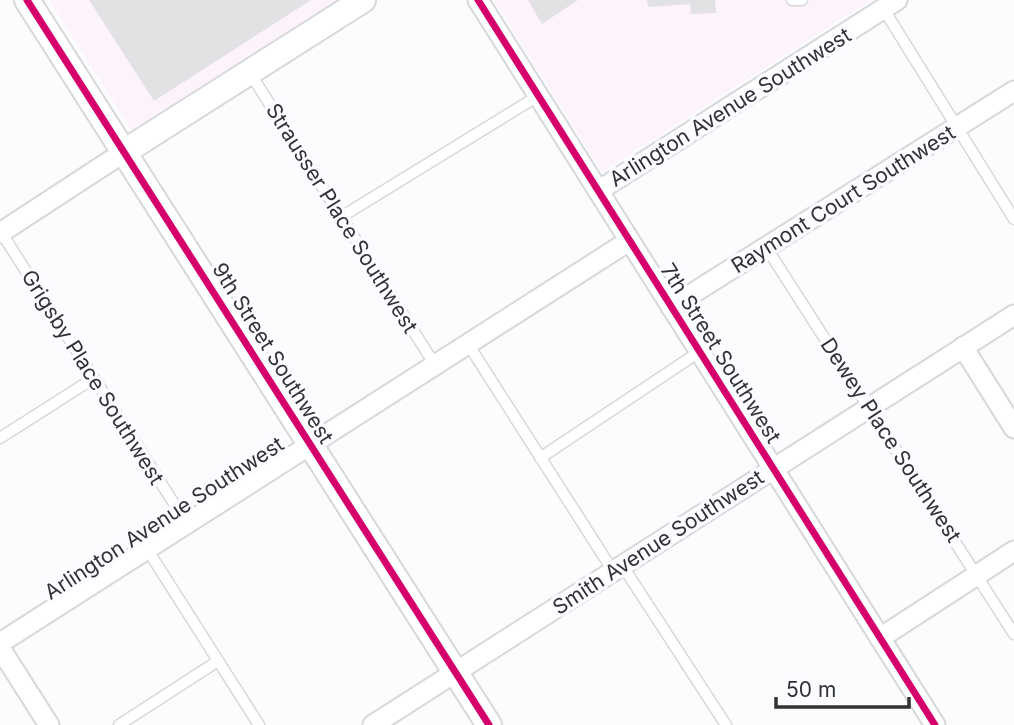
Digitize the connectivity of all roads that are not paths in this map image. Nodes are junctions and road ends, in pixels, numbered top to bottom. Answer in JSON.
{"nodes":[{"id":1,"x":27,"y":0,"type":"edge"},
{"id":2,"x":363,"y":0,"type":"edge"},
{"id":3,"x":478,"y":0,"type":"edge"},
{"id":4,"x":887,"y":3,"type":"edge"},
{"id":5,"x":249,"y":72,"type":"junction"},
{"id":6,"x":1014,"y":91,"type":"edge"},
{"id":7,"x":538,"y":96,"type":"junction"},
{"id":8,"x":957,"y":128,"type":"junction"},
{"id":9,"x":124,"y":152,"type":"junction"},
{"id":10,"x":598,"y":191,"type":"junction"},
{"id":11,"x":341,"y":217,"type":"junction"},
{"id":12,"x":1014,"y":219,"type":"edge"},
{"id":13,"x":0,"y":231,"type":"edge"},
{"id":14,"x":629,"y":241,"type":"junction"},
{"id":15,"x":766,"y":247,"type":"junction"},
{"id":16,"x":671,"y":307,"type":"junction"},
{"id":17,"x":1014,"y":315,"type":"edge"},
{"id":18,"x":468,"y":344,"type":"junction"},
{"id":19,"x":963,"y":347,"type":"junction"},
{"id":20,"x":699,"y":352,"type":"junction"},
{"id":21,"x":435,"y":365,"type":"junction"},
{"id":22,"x":94,"y":378,"type":"junction"},
{"id":23,"x":870,"y":406,"type":"junction"},
{"id":24,"x":1014,"y":428,"type":"edge"},
{"id":25,"x":0,"y":438,"type":"edge"},
{"id":26,"x":310,"y":444,"type":"junction"},
{"id":27,"x":540,"y":458,"type":"junction"},
{"id":28,"x":773,"y":468,"type":"junction"},
{"id":29,"x":187,"y":524,"type":"junction"},
{"id":30,"x":147,"y":549,"type":"junction"},
{"id":31,"x":1014,"y":551,"type":"edge"},
{"id":32,"x":618,"y":568,"type":"junction"},
{"id":33,"x":977,"y":575,"type":"junction"},
{"id":34,"x":1014,"y":634,"type":"edge"},
{"id":35,"x":880,"y":638,"type":"junction"},
{"id":36,"x":0,"y":646,"type":"edge"},
{"id":37,"x":218,"y":661,"type":"junction"},
{"id":38,"x":455,"y":673,"type":"junction"},
{"id":39,"x":49,"y":725,"type":"edge"},
{"id":40,"x":119,"y":725,"type":"edge"},
{"id":41,"x":259,"y":725,"type":"edge"},
{"id":42,"x":373,"y":725,"type":"edge"},
{"id":43,"x":489,"y":725,"type":"edge"},
{"id":44,"x":726,"y":725,"type":"edge"},
{"id":45,"x":934,"y":725,"type":"edge"}],
"edges":[{"from":1,"to":9,"type":"street","name":"9th Street Southwest"},
{"from":2,"to":5,"type":"street"},
{"from":3,"to":7,"type":"street","name":"7th Street Southwest"},
{"from":4,"to":8,"type":"lane"},
{"from":4,"to":10,"type":"street","name":"Arlington Avenue Southwest"},
{"from":5,"to":9,"type":"street"},
{"from":5,"to":11,"type":"lane","name":"Strausser Place Southwest"},
{"from":6,"to":8,"type":"street","name":"Raymont Court Southwest"},
{"from":7,"to":10,"type":"street","name":"7th Street Southwest"},
{"from":7,"to":11,"type":"lane"},
{"from":8,"to":12,"type":"lane"},
{"from":8,"to":15,"type":"street","name":"Raymont Court Southwest"},
{"from":9,"to":13,"type":"street"},
{"from":9,"to":26,"type":"street","name":"9th Street Southwest"},
{"from":10,"to":14,"type":"street","name":"7th Street Southwest"},
{"from":11,"to":21,"type":"lane","name":"Strausser Place Southwest"},
{"from":13,"to":22,"type":"lane","name":"Grigsby Place Southwest"},
{"from":14,"to":16,"type":"street","name":"7th Street Southwest"},
{"from":14,"to":18,"type":"street","name":"Arlington Avenue Southwest"},
{"from":15,"to":16,"type":"street","name":"Raymont Court Southwest"},
{"from":15,"to":23,"type":"lane","name":"Dewey Place Southwest"},
{"from":16,"to":20,"type":"street","name":"7th Street Southwest"},
{"from":17,"to":19,"type":"street","name":"Smith Avenue Southwest"},
{"from":18,"to":21,"type":"street","name":"Arlington Avenue Southwest"},
{"from":18,"to":27,"type":"lane"},
{"from":19,"to":23,"type":"street","name":"Smith Avenue Southwest"},
{"from":19,"to":24,"type":"street"},
{"from":20,"to":27,"type":"lane"},
{"from":20,"to":28,"type":"street","name":"7th Street Southwest"},
{"from":21,"to":26,"type":"street","name":"Arlington Avenue Southwest"},
{"from":22,"to":25,"type":"lane"},
{"from":22,"to":29,"type":"lane","name":"Grigsby Place Southwest"},
{"from":23,"to":28,"type":"street","name":"Smith Avenue Southwest"},
{"from":23,"to":33,"type":"lane","name":"Dewey Place Southwest"},
{"from":26,"to":29,"type":"street","name":"Arlington Avenue Southwest"},
{"from":26,"to":38,"type":"street","name":"9th Street Southwest"},
{"from":27,"to":32,"type":"lane"},
{"from":28,"to":32,"type":"street","name":"Smith Avenue Southwest"},
{"from":28,"to":35,"type":"street","name":"7th Street Southwest"},
{"from":29,"to":30,"type":"street","name":"Arlington Avenue Southwest"},
{"from":30,"to":36,"type":"street","name":"Arlington Avenue Southwest"},
{"from":30,"to":37,"type":"lane"},
{"from":31,"to":33,"type":"street"},
{"from":32,"to":38,"type":"street","name":"Smith Avenue Southwest"},
{"from":32,"to":44,"type":"lane"},
{"from":33,"to":34,"type":"lane","name":"Dewey Place Southwest"},
{"from":33,"to":35,"type":"street"},
{"from":35,"to":45,"type":"street","name":"7th Street Southwest"},
{"from":36,"to":39,"type":"street"},
{"from":37,"to":40,"type":"lane"},
{"from":37,"to":41,"type":"lane"},
{"from":38,"to":42,"type":"street","name":"Smith Avenue Southwest"},
{"from":38,"to":43,"type":"street","name":"9th Street Southwest"}]}
